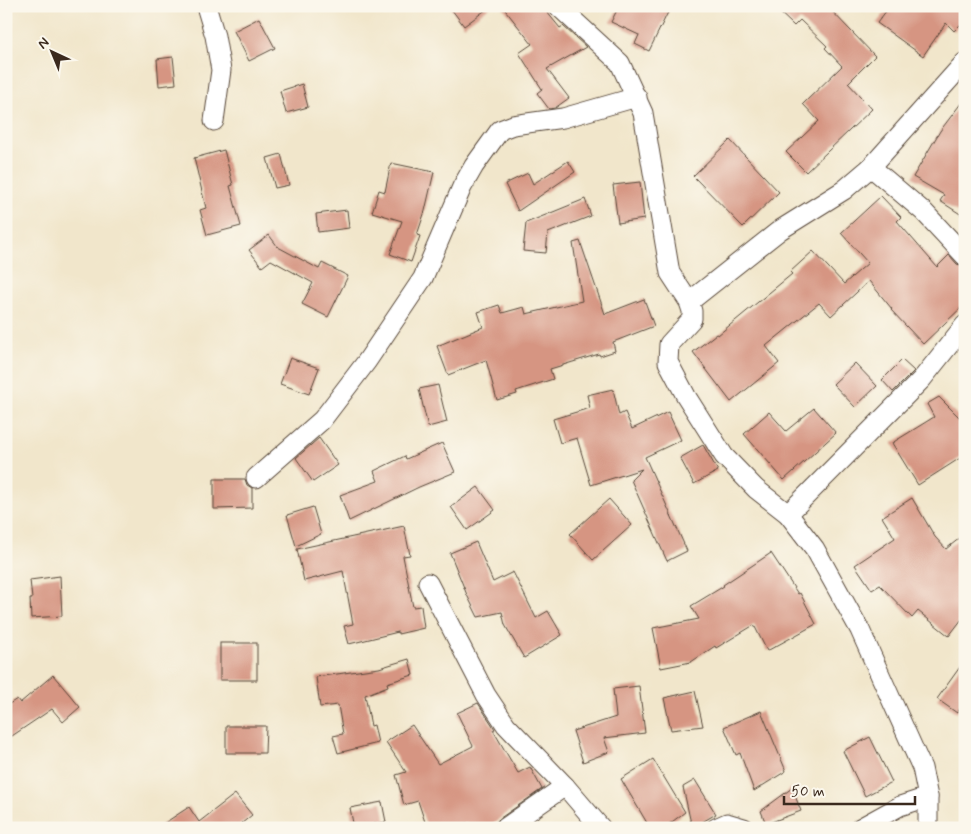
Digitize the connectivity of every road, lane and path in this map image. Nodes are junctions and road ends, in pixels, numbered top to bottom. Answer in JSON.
{"nodes":[{"id":1,"x":206,"y":6,"type":"edge"},
{"id":2,"x":558,"y":6,"type":"edge"},
{"id":3,"x":965,"y":62,"type":"edge"},
{"id":4,"x":637,"y":97,"type":"junction"},
{"id":5,"x":214,"y":121,"type":"dead end"},
{"id":6,"x":871,"y":167,"type":"junction"},
{"id":7,"x":965,"y":256,"type":"edge"},
{"id":8,"x":689,"y":302,"type":"junction"},
{"id":9,"x":965,"y":325,"type":"edge"},
{"id":10,"x":256,"y":478,"type":"dead end"},
{"id":11,"x":788,"y":514,"type":"junction"},
{"id":12,"x":428,"y":583,"type":"dead end"},
{"id":13,"x":565,"y":786,"type":"junction"},
{"id":14,"x":928,"y":797,"type":"junction"},
{"id":15,"x":505,"y":828,"type":"edge"},
{"id":16,"x":601,"y":828,"type":"edge"},
{"id":17,"x":716,"y":828,"type":"edge"},
{"id":18,"x":744,"y":828,"type":"edge"},
{"id":19,"x":860,"y":828,"type":"edge"},
{"id":20,"x":928,"y":828,"type":"edge"}],
"edges":[{"from":1,"to":5,"type":"street"},
{"from":2,"to":4,"type":"street"},
{"from":3,"to":6,"type":"street"},
{"from":4,"to":8,"type":"street"},
{"from":4,"to":10,"type":"street"},
{"from":6,"to":7,"type":"street"},
{"from":6,"to":8,"type":"street"},
{"from":8,"to":11,"type":"street"},
{"from":9,"to":11,"type":"street"},
{"from":11,"to":14,"type":"street"},
{"from":12,"to":13,"type":"street"},
{"from":13,"to":15,"type":"street"},
{"from":13,"to":16,"type":"street"},
{"from":14,"to":19,"type":"street"},
{"from":14,"to":20,"type":"street"},
{"from":17,"to":18,"type":"street"}]}
